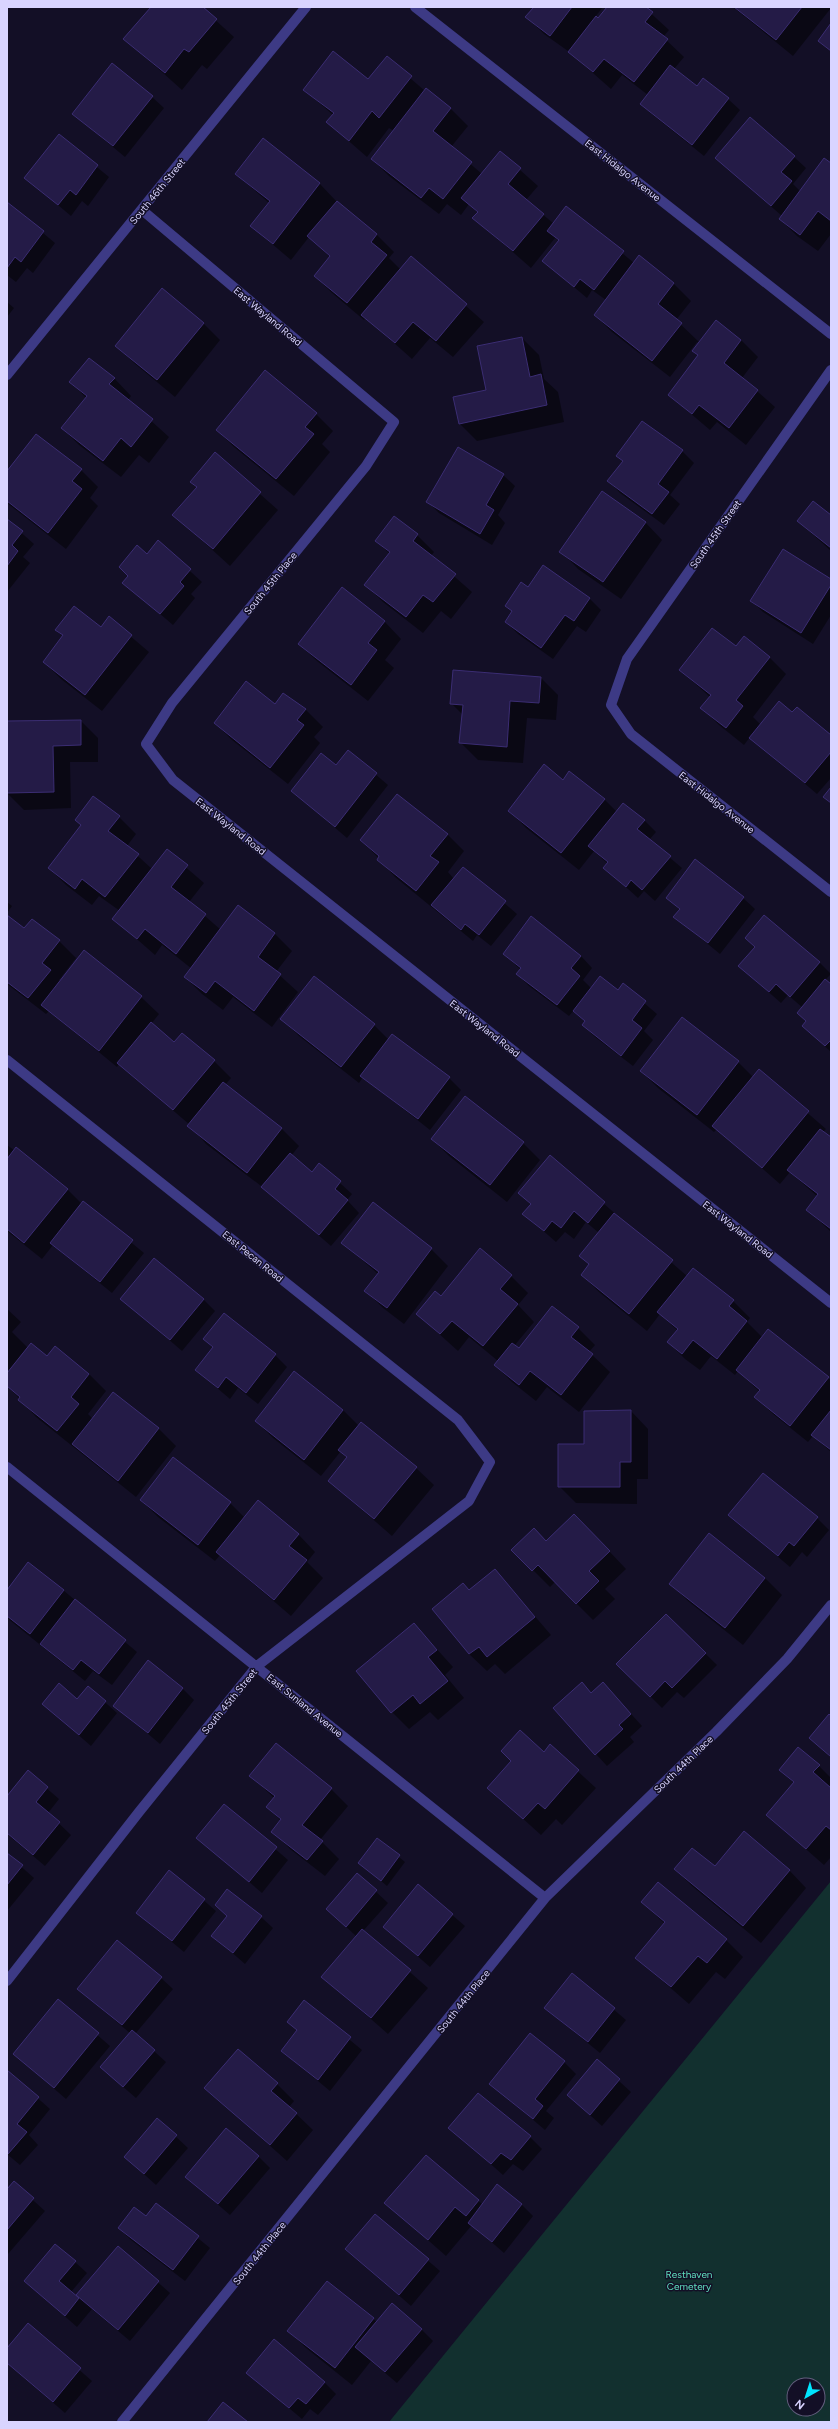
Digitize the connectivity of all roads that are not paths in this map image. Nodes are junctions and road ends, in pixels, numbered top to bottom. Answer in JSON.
{"nodes":[{"id":1,"x":306,"y":7,"type":"edge"},
{"id":2,"x":415,"y":7,"type":"edge"},
{"id":3,"x":142,"y":210,"type":"junction"},
{"id":4,"x":831,"y":334,"type":"edge"},
{"id":5,"x":831,"y":370,"type":"edge"},
{"id":6,"x":7,"y":375,"type":"edge"},
{"id":7,"x":394,"y":422,"type":"joint"},
{"id":8,"x":611,"y":705,"type":"joint"},
{"id":9,"x":146,"y":744,"type":"joint"},
{"id":10,"x":831,"y":892,"type":"edge"},
{"id":11,"x":7,"y":1060,"type":"edge"},
{"id":12,"x":831,"y":1303,"type":"edge"},
{"id":13,"x":490,"y":1462,"type":"joint"},
{"id":14,"x":7,"y":1468,"type":"edge"},
{"id":15,"x":831,"y":1605,"type":"edge"},
{"id":16,"x":257,"y":1666,"type":"junction"},
{"id":17,"x":546,"y":1898,"type":"junction"},
{"id":18,"x":7,"y":1981,"type":"edge"},
{"id":19,"x":122,"y":2422,"type":"edge"}],
"edges":[{"from":1,"to":3,"type":"street","name":"South 46th Street"},
{"from":2,"to":4,"type":"street","name":"East Hidalgo Avenue"},
{"from":3,"to":6,"type":"street","name":"South 46th Street"},
{"from":3,"to":7,"type":"street","name":"East Wayland Road"},
{"from":5,"to":8,"type":"street","name":"South 45th Street"},
{"from":7,"to":9,"type":"street","name":"South 45th Place"},
{"from":8,"to":10,"type":"street","name":"East Hidalgo Avenue"},
{"from":9,"to":12,"type":"street","name":"East Wayland Road"},
{"from":11,"to":13,"type":"street","name":"East Pecan Road"},
{"from":13,"to":16,"type":"street","name":"South 45th Street"},
{"from":14,"to":16,"type":"street","name":"East Sunland Avenue"},
{"from":15,"to":17,"type":"street","name":"South 44th Place"},
{"from":16,"to":17,"type":"street","name":"East Sunland Avenue"},
{"from":16,"to":18,"type":"street","name":"South 45th Street"},
{"from":17,"to":19,"type":"street","name":"South 44th Place"}]}
